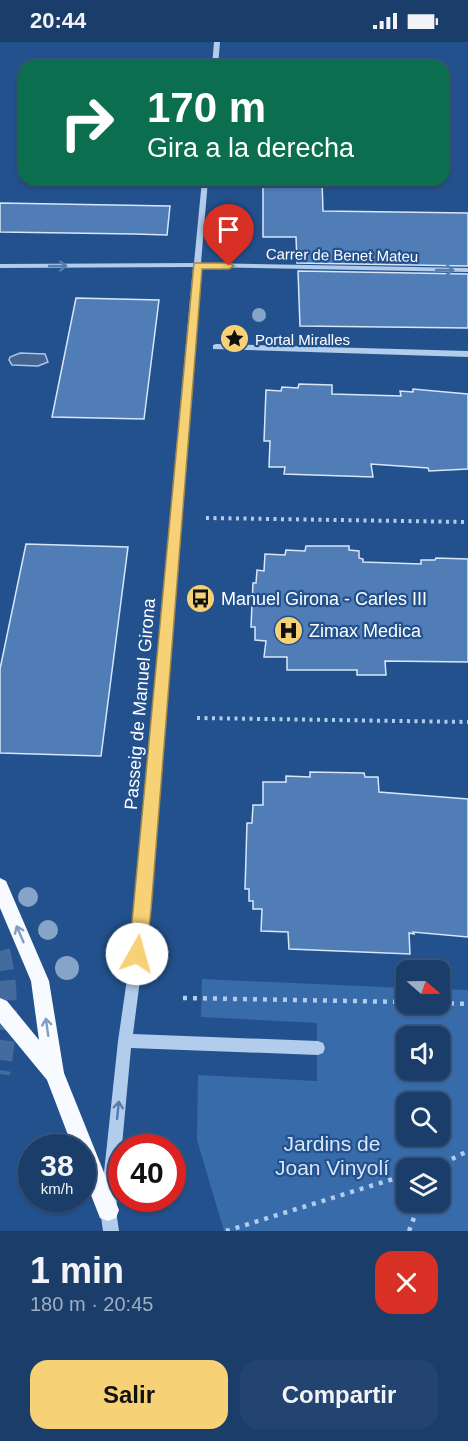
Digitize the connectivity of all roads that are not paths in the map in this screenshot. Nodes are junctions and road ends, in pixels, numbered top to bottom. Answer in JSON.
{"nodes":[{"id":1,"x":217,"y":42,"type":"edge"},
{"id":2,"x":216,"y":60,"type":"edge"},
{"id":3,"x":204,"y":186,"type":"edge"},
{"id":4,"x":0,"y":266,"type":"edge"},
{"id":5,"x":197,"y":266,"type":"junction"},
{"id":6,"x":468,"y":270,"type":"edge"},
{"id":7,"x":216,"y":347,"type":"dead end"},
{"id":8,"x":468,"y":354,"type":"edge"},
{"id":9,"x":0,"y":887,"type":"edge"},
{"id":10,"x":0,"y":1008,"type":"edge"},
{"id":11,"x":125,"y":1041,"type":"junction"},
{"id":12,"x":318,"y":1048,"type":"dead end"},
{"id":13,"x":54,"y":1072,"type":"junction"},
{"id":14,"x":116,"y":1134,"type":"edge"},
{"id":15,"x":108,"y":1210,"type":"edge"},
{"id":16,"x":108,"y":1212,"type":"edge"},
{"id":17,"x":111,"y":1231,"type":"edge"}],
"edges":[{"from":1,"to":2,"type":"street"},
{"from":3,"to":5,"type":"street","name":"Passeig de Manuel Girona"},
{"from":4,"to":5,"type":"street","name":"Carrer de Benet Mateu","one_way":true},
{"from":5,"to":6,"type":"street","name":"Carrer de Benet Mateu","one_way":true},
{"from":5,"to":11,"type":"street","name":"Passeig de Manuel Girona"},
{"from":7,"to":8,"type":"street"},
{"from":13,"to":9,"type":"main road","one_way":true},
{"from":10,"to":13,"type":"main road"},
{"from":11,"to":12,"type":"street"},
{"from":14,"to":11,"type":"street","name":"Passeig de Manuel Girona","one_way":true},
{"from":13,"to":15,"type":"main road"},
{"from":16,"to":17,"type":"street","name":"Passeig de Manuel Girona"}]}
